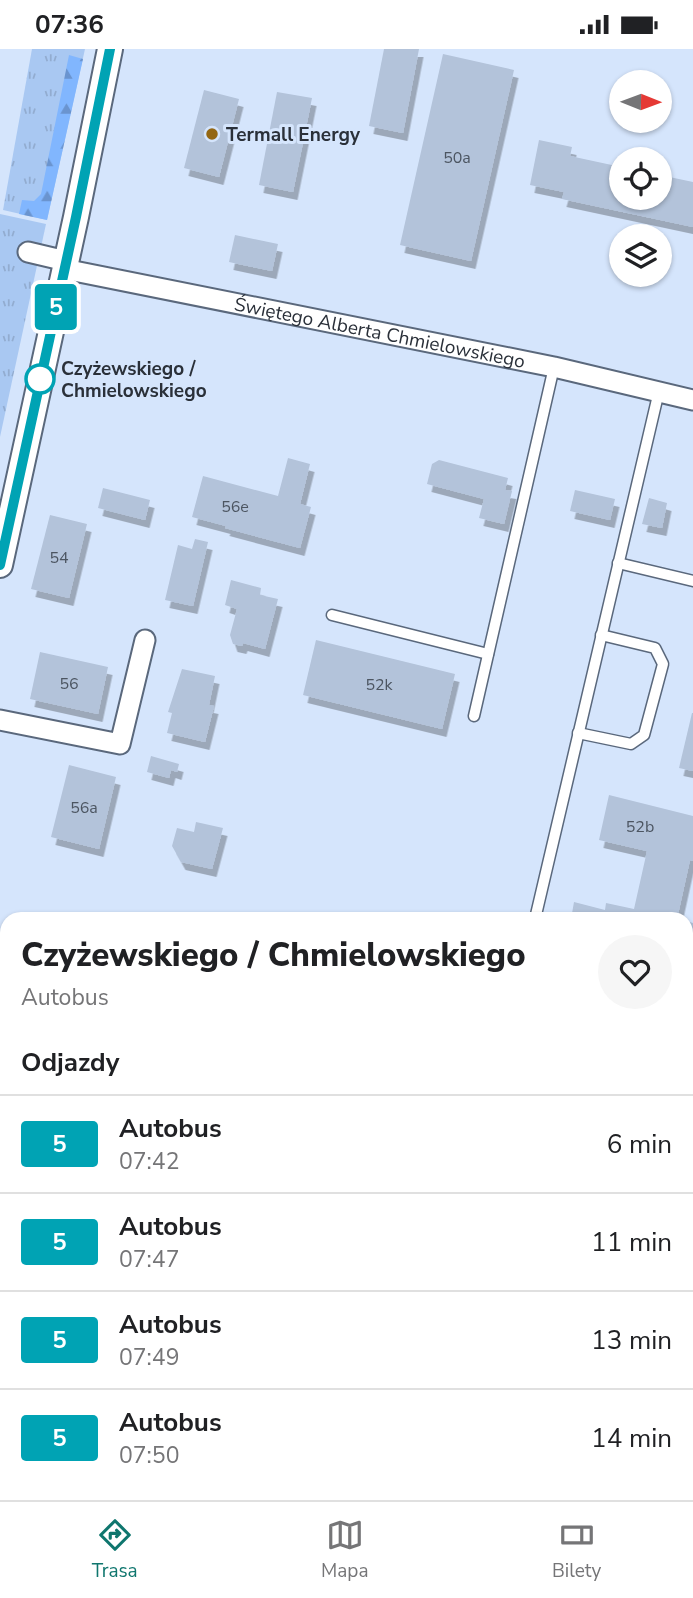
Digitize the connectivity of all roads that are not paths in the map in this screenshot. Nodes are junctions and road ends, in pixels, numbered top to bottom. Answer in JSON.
{"nodes":[{"id":1,"x":110,"y":49,"type":"edge"},
{"id":2,"x":28,"y":252,"type":"dead end"},
{"id":3,"x":65,"y":265,"type":"junction"},
{"id":4,"x":554,"y":367,"type":"junction"},
{"id":5,"x":659,"y":391,"type":"junction"},
{"id":6,"x":693,"y":400,"type":"edge"},
{"id":7,"x":7,"y":498,"type":"edge"},
{"id":8,"x":618,"y":563,"type":"junction"},
{"id":9,"x":0,"y":565,"type":"edge"},
{"id":10,"x":693,"y":581,"type":"edge"},
{"id":11,"x":332,"y":615,"type":"dead end"},
{"id":12,"x":601,"y":635,"type":"junction"},
{"id":13,"x":145,"y":640,"type":"dead end"},
{"id":14,"x":488,"y":654,"type":"junction"},
{"id":15,"x":474,"y":716,"type":"dead end"},
{"id":16,"x":0,"y":720,"type":"edge"},
{"id":17,"x":578,"y":733,"type":"junction"},
{"id":18,"x":537,"y":912,"type":"edge"}],
"edges":[{"from":1,"to":3,"type":"street"},
{"from":2,"to":3,"type":"street","name":"Świętego Alberta Chmielowskiego"},
{"from":3,"to":4,"type":"street","name":"Świętego Alberta Chmielowskiego"},
{"from":3,"to":7,"type":"street"},
{"from":4,"to":5,"type":"street","name":"Świętego Alberta Chmielowskiego"},
{"from":4,"to":14,"type":"lane"},
{"from":5,"to":6,"type":"street","name":"Świętego Alberta Chmielowskiego"},
{"from":5,"to":8,"type":"lane"},
{"from":7,"to":9,"type":"street"},
{"from":8,"to":10,"type":"lane"},
{"from":8,"to":12,"type":"lane"},
{"from":11,"to":14,"type":"lane"},
{"from":12,"to":17,"type":"lane"},
{"from":12,"to":17,"type":"lane"},
{"from":13,"to":16,"type":"street"},
{"from":14,"to":15,"type":"lane"},
{"from":17,"to":18,"type":"lane"}]}
